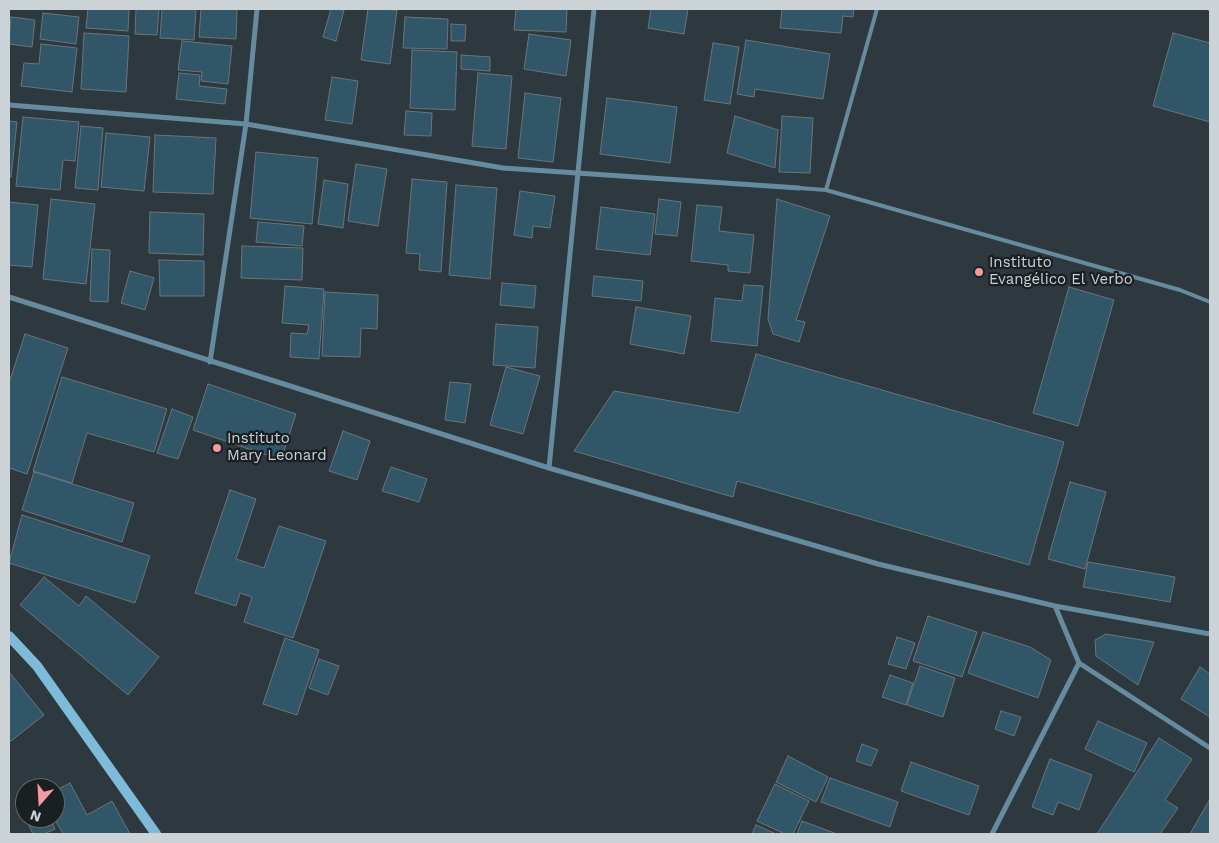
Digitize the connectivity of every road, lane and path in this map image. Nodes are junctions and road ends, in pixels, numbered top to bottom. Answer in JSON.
{"nodes":[{"id":1,"x":257,"y":9,"type":"edge"},
{"id":2,"x":594,"y":9,"type":"edge"},
{"id":3,"x":877,"y":9,"type":"edge"},
{"id":4,"x":9,"y":105,"type":"edge"},
{"id":5,"x":246,"y":124,"type":"junction"},
{"id":6,"x":579,"y":172,"type":"junction"},
{"id":7,"x":799,"y":188,"type":"joint"},
{"id":8,"x":826,"y":190,"type":"junction"},
{"id":9,"x":9,"y":297,"type":"edge"},
{"id":10,"x":1210,"y":302,"type":"edge"},
{"id":11,"x":210,"y":362,"type":"junction"},
{"id":12,"x":549,"y":468,"type":"junction"},
{"id":13,"x":1054,"y":606,"type":"junction"},
{"id":14,"x":1210,"y":634,"type":"edge"},
{"id":15,"x":9,"y":636,"type":"edge"},
{"id":16,"x":1079,"y":663,"type":"junction"},
{"id":17,"x":1210,"y":748,"type":"edge"},
{"id":18,"x":156,"y":834,"type":"edge"},
{"id":19,"x":992,"y":834,"type":"edge"}],
"edges":[{"from":1,"to":5,"type":"street"},
{"from":2,"to":6,"type":"street"},
{"from":3,"to":8,"type":"lane"},
{"from":4,"to":5,"type":"street"},
{"from":5,"to":6,"type":"street"},
{"from":5,"to":11,"type":"street"},
{"from":6,"to":7,"type":"street"},
{"from":6,"to":12,"type":"street"},
{"from":7,"to":8,"type":"lane"},
{"from":8,"to":10,"type":"lane"},
{"from":9,"to":11,"type":"street"},
{"from":11,"to":12,"type":"street"},
{"from":12,"to":13,"type":"street"},
{"from":13,"to":14,"type":"street"},
{"from":13,"to":16,"type":"street"},
{"from":15,"to":18,"type":"street"},
{"from":16,"to":17,"type":"street"},
{"from":16,"to":19,"type":"street"}]}
